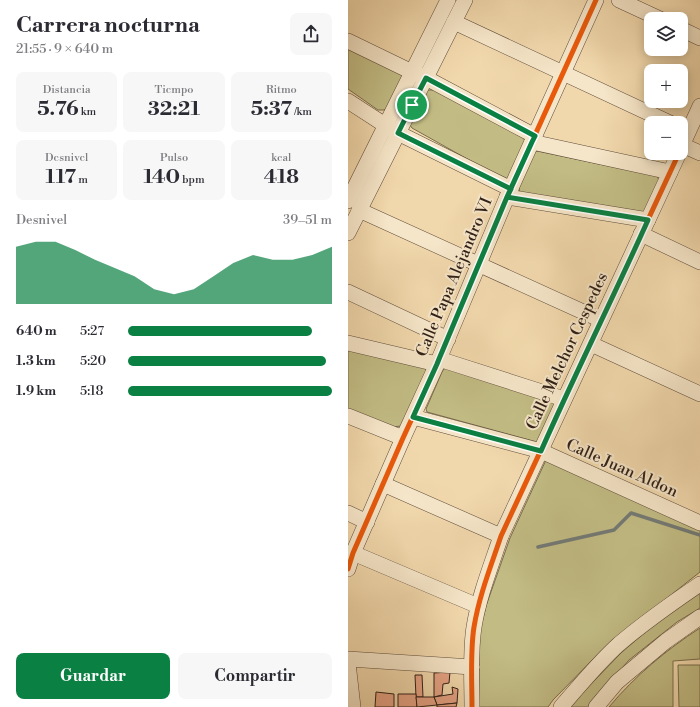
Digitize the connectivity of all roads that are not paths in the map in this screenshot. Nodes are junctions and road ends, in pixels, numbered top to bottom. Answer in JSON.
{"nodes":[{"id":1,"x":448,"y":0,"type":"edge"},
{"id":2,"x":465,"y":0,"type":"edge"},
{"id":3,"x":596,"y":0,"type":"edge"},
{"id":4,"x":619,"y":0,"type":"edge"},
{"id":5,"x":645,"y":12,"type":"edge"},
{"id":6,"x":454,"y":22,"type":"junction"},
{"id":7,"x":348,"y":41,"type":"edge"},
{"id":8,"x":412,"y":72,"type":"junction"},
{"id":9,"x":563,"y":72,"type":"junction"},
{"id":10,"x":426,"y":78,"type":"junction"},
{"id":11,"x":348,"y":101,"type":"edge"},
{"id":12,"x":700,"y":106,"type":"edge"},
{"id":13,"x":655,"y":116,"type":"edge"},
{"id":14,"x":391,"y":129,"type":"junction"},
{"id":15,"x":688,"y":129,"type":"edge"},
{"id":16,"x":533,"y":139,"type":"junction"},
{"id":17,"x":688,"y":145,"type":"edge"},
{"id":18,"x":700,"y":153,"type":"edge"},
{"id":19,"x":675,"y":160,"type":"edge"},
{"id":20,"x":670,"y":172,"type":"junction"},
{"id":21,"x":509,"y":193,"type":"junction"},
{"id":22,"x":354,"y":205,"type":"edge"},
{"id":23,"x":648,"y":220,"type":"junction"},
{"id":24,"x":348,"y":233,"type":"edge"},
{"id":25,"x":642,"y":234,"type":"junction"},
{"id":26,"x":700,"y":262,"type":"edge"},
{"id":27,"x":479,"y":264,"type":"junction"},
{"id":28,"x":348,"y":292,"type":"edge"},
{"id":29,"x":601,"y":320,"type":"junction"},
{"id":30,"x":448,"y":339,"type":"junction"},
{"id":31,"x":348,"y":343,"type":"edge"},
{"id":32,"x":591,"y":344,"type":"junction"},
{"id":33,"x":438,"y":361,"type":"junction"},
{"id":34,"x":700,"y":394,"type":"edge"},
{"id":35,"x":564,"y":399,"type":"junction"},
{"id":36,"x":348,"y":416,"type":"edge"},
{"id":37,"x":413,"y":417,"type":"junction"},
{"id":38,"x":403,"y":438,"type":"junction"},
{"id":39,"x":541,"y":451,"type":"junction"},
{"id":40,"x":383,"y":484,"type":"junction"},
{"id":41,"x":348,"y":513,"type":"edge"},
{"id":42,"x":367,"y":522,"type":"junction"},
{"id":43,"x":700,"y":523,"type":"edge"},
{"id":44,"x":501,"y":536,"type":"junction"},
{"id":45,"x":353,"y":553,"type":"junction"},
{"id":46,"x":348,"y":569,"type":"edge"},
{"id":47,"x":700,"y":584,"type":"edge"},
{"id":48,"x":478,"y":606,"type":"junction"},
{"id":49,"x":700,"y":617,"type":"edge"},
{"id":50,"x":348,"y":659,"type":"edge"},
{"id":51,"x":348,"y":663,"type":"edge"},
{"id":52,"x":472,"y":667,"type":"junction"},
{"id":53,"x":353,"y":707,"type":"edge"},
{"id":54,"x":472,"y":707,"type":"edge"},
{"id":55,"x":561,"y":707,"type":"edge"},
{"id":56,"x":596,"y":707,"type":"edge"}],
"edges":[{"from":1,"to":8,"type":"street"},
{"from":2,"to":6,"type":"street"},
{"from":3,"to":9,"type":"street","name":"Calle Papa Alejandro VI"},
{"from":4,"to":5,"type":"street"},
{"from":6,"to":9,"type":"street"},
{"from":6,"to":10,"type":"street"},
{"from":7,"to":8,"type":"street"},
{"from":8,"to":10,"type":"street"},
{"from":8,"to":14,"type":"street"},
{"from":9,"to":13,"type":"street"},
{"from":9,"to":16,"type":"street","name":"Calle Papa Alejandro VI"},
{"from":10,"to":14,"type":"street"},
{"from":10,"to":16,"type":"street"},
{"from":11,"to":14,"type":"street"},
{"from":12,"to":15,"type":"street","name":"Calle Melchor Cespedes"},
{"from":14,"to":21,"type":"street"},
{"from":14,"to":22,"type":"street"},
{"from":16,"to":20,"type":"street"},
{"from":16,"to":21,"type":"street","name":"Calle Papa Alejandro VI"},
{"from":17,"to":18,"type":"street"},
{"from":19,"to":20,"type":"street","name":"Calle Melchor Cespedes"},
{"from":20,"to":23,"type":"street","name":"Calle Melchor Cespedes"},
{"from":21,"to":23,"type":"street"},
{"from":21,"to":27,"type":"street","name":"Calle Papa Alejandro VI"},
{"from":22,"to":24,"type":"street"},
{"from":22,"to":27,"type":"street"},
{"from":23,"to":25,"type":"street","name":"Calle Melchor Cespedes"},
{"from":25,"to":26,"type":"street"},
{"from":25,"to":29,"type":"street","name":"Calle Melchor Cespedes"},
{"from":27,"to":29,"type":"street"},
{"from":27,"to":30,"type":"street","name":"Calle Papa Alejandro VI"},
{"from":28,"to":30,"type":"street"},
{"from":29,"to":32,"type":"street","name":"Calle Melchor Cespedes"},
{"from":30,"to":33,"type":"street","name":"Calle Papa Alejandro VI"},
{"from":31,"to":33,"type":"street"},
{"from":32,"to":34,"type":"street"},
{"from":32,"to":35,"type":"street","name":"Calle Melchor Cespedes"},
{"from":33,"to":35,"type":"street"},
{"from":33,"to":37,"type":"street","name":"Calle Papa Alejandro VI"},
{"from":35,"to":39,"type":"street","name":"Calle Melchor Cespedes"},
{"from":36,"to":38,"type":"street"},
{"from":37,"to":38,"type":"street","name":"Calle Papa Alejandro VI"},
{"from":37,"to":39,"type":"street","name":"Calle Juan Aldon"},
{"from":38,"to":40,"type":"street","name":"Calle Papa Alejandro VI"},
{"from":39,"to":43,"type":"street","name":"Calle Juan Aldon"},
{"from":39,"to":44,"type":"street","name":"Calle Melchor Cespedes"},
{"from":40,"to":42,"type":"street","name":"Calle Papa Alejandro VI"},
{"from":40,"to":44,"type":"street"},
{"from":41,"to":42,"type":"street"},
{"from":42,"to":45,"type":"street","name":"Calle Papa Alejandro VI"},
{"from":44,"to":48,"type":"street","name":"Calle Melchor Cespedes"},
{"from":45,"to":46,"type":"street","name":"Calle Papa Alejandro VI"},
{"from":45,"to":48,"type":"street"},
{"from":47,"to":55,"type":"street"},
{"from":48,"to":52,"type":"street","name":"Calle Melchor Cespedes"},
{"from":49,"to":56,"type":"street"},
{"from":50,"to":52,"type":"street"},
{"from":51,"to":53,"type":"street"},
{"from":52,"to":54,"type":"street","name":"Calle Melchor Cespedes"}]}
